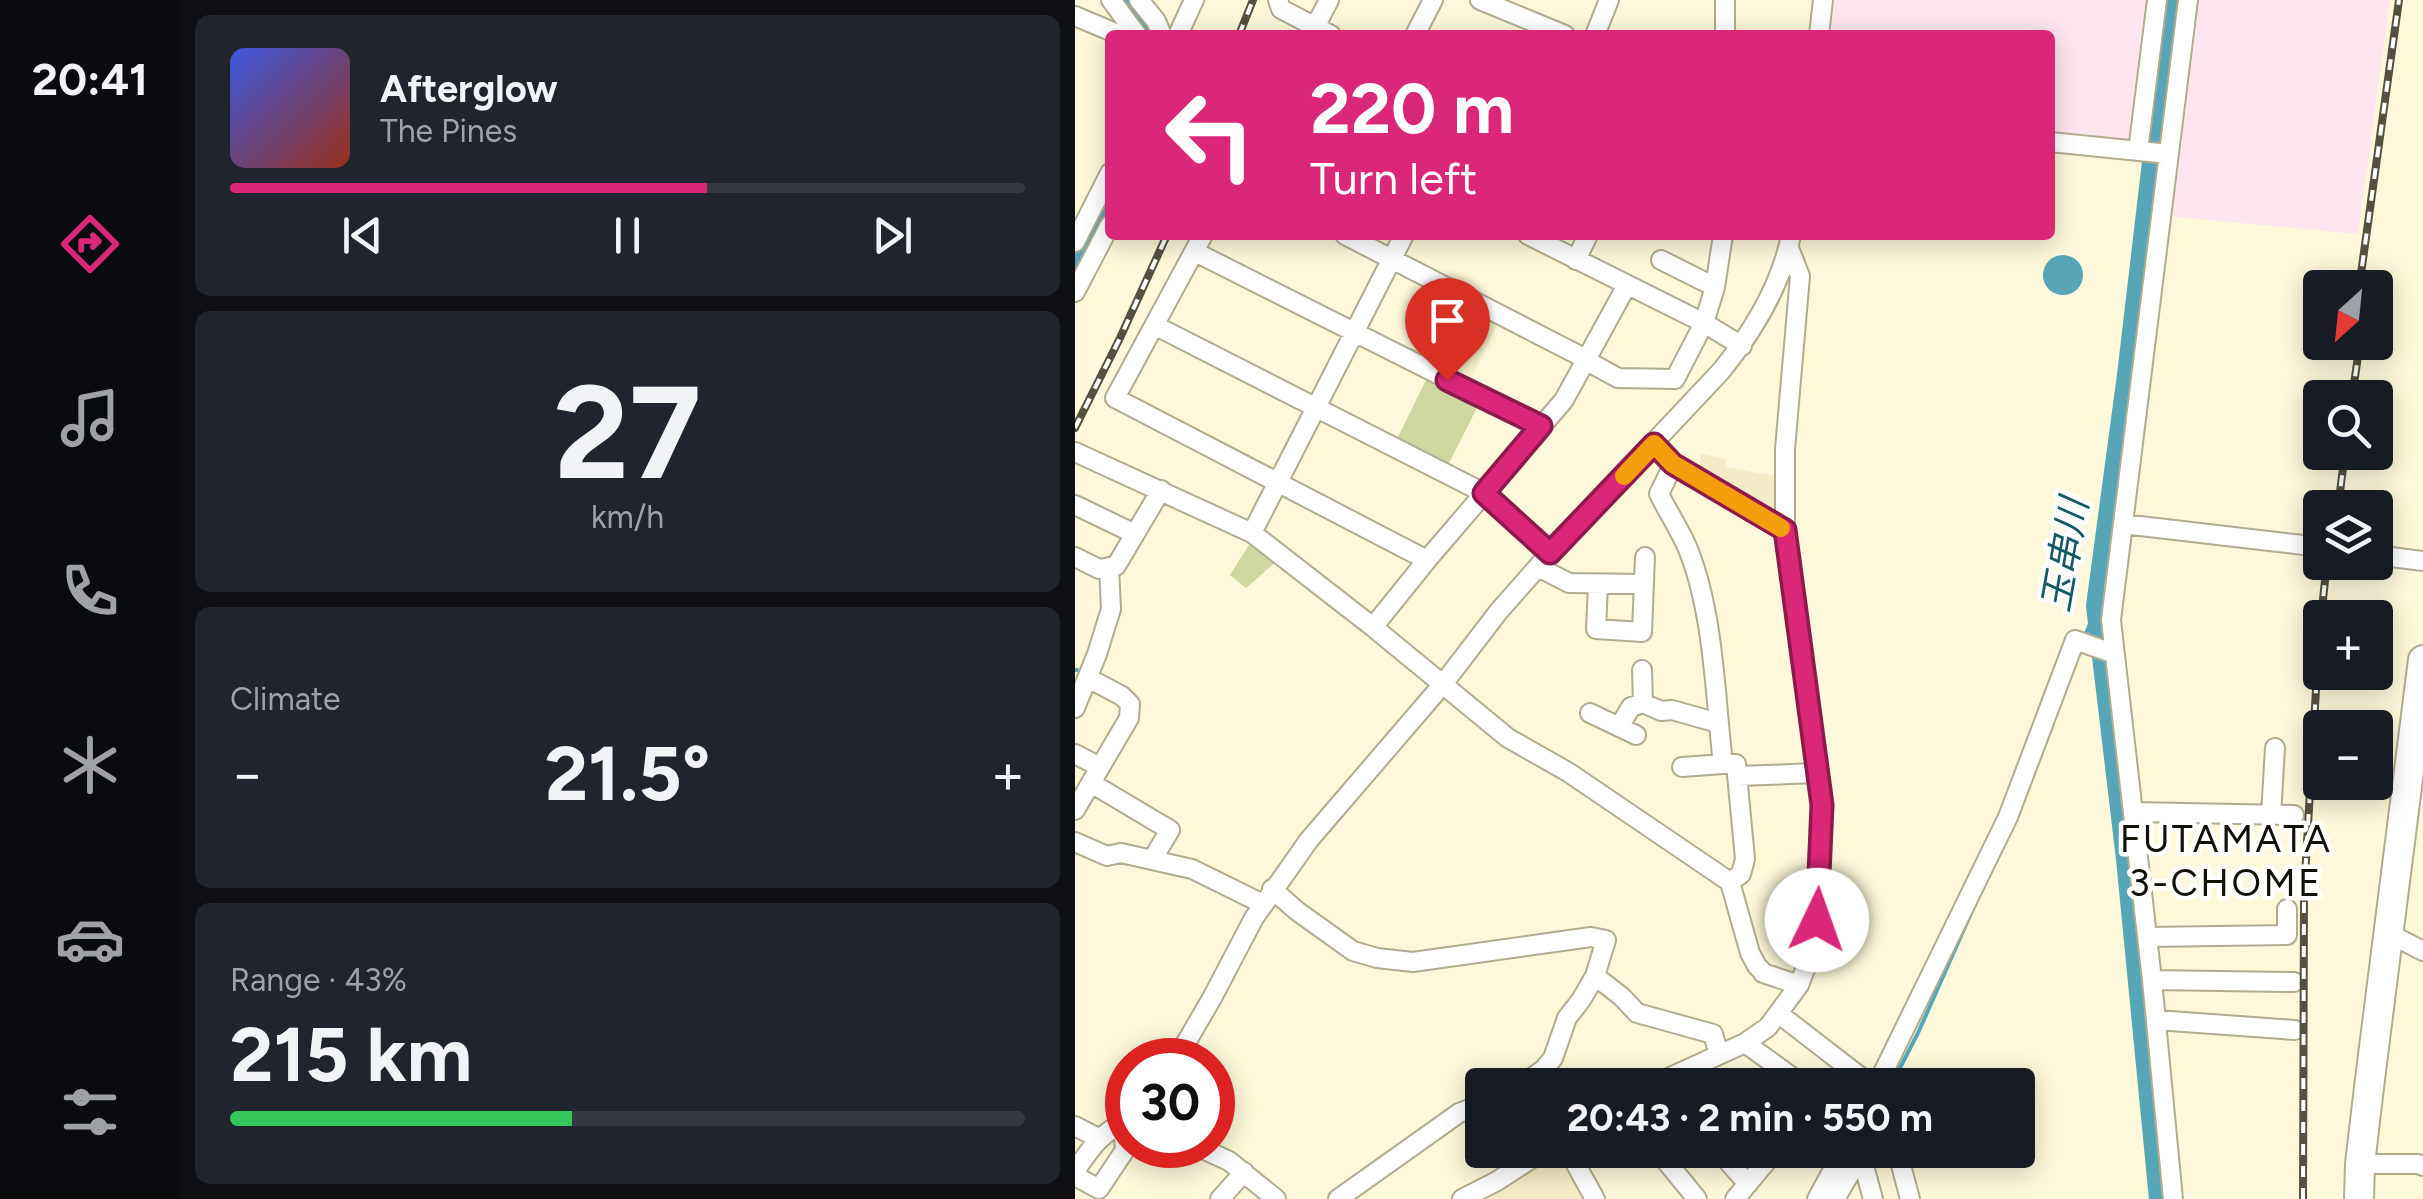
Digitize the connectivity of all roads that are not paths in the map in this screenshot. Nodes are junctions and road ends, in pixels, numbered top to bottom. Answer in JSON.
{"nodes":[{"id":1,"x":1111,"y":0,"type":"edge"},
{"id":2,"x":1139,"y":0,"type":"edge"},
{"id":3,"x":1193,"y":0,"type":"edge"},
{"id":4,"x":1278,"y":0,"type":"edge"},
{"id":5,"x":1329,"y":0,"type":"edge"},
{"id":6,"x":1433,"y":0,"type":"edge"},
{"id":7,"x":1480,"y":0,"type":"edge"},
{"id":8,"x":1609,"y":0,"type":"edge"},
{"id":9,"x":1725,"y":0,"type":"edge"},
{"id":10,"x":1823,"y":0,"type":"edge"},
{"id":11,"x":2157,"y":0,"type":"edge"},
{"id":12,"x":2188,"y":0,"type":"edge"},
{"id":13,"x":1075,"y":16,"type":"edge"},
{"id":14,"x":1108,"y":30,"type":"edge"},
{"id":15,"x":1133,"y":30,"type":"edge"},
{"id":16,"x":1160,"y":30,"type":"edge"},
{"id":17,"x":1180,"y":30,"type":"edge"},
{"id":18,"x":1315,"y":30,"type":"edge"},
{"id":19,"x":1418,"y":30,"type":"edge"},
{"id":20,"x":1553,"y":30,"type":"edge"},
{"id":21,"x":1597,"y":30,"type":"edge"},
{"id":22,"x":1725,"y":30,"type":"edge"},
{"id":23,"x":1820,"y":30,"type":"edge"},
{"id":24,"x":2055,"y":143,"type":"edge"},
{"id":25,"x":2153,"y":153,"type":"junction"},
{"id":26,"x":1105,"y":184,"type":"edge"},
{"id":27,"x":1105,"y":235,"type":"edge"},
{"id":28,"x":1355,"y":240,"type":"edge"},
{"id":29,"x":1402,"y":240,"type":"edge"},
{"id":30,"x":1538,"y":240,"type":"edge"},
{"id":31,"x":1586,"y":240,"type":"edge"},
{"id":32,"x":1722,"y":240,"type":"edge"},
{"id":33,"x":1075,"y":242,"type":"edge"},
{"id":34,"x":1790,"y":242,"type":"edge"},
{"id":35,"x":1199,"y":244,"type":"edge"},
{"id":36,"x":1392,"y":259,"type":"junction"},
{"id":37,"x":1576,"y":260,"type":"junction"},
{"id":38,"x":1661,"y":260,"type":"dead end"},
{"id":39,"x":1627,"y":286,"type":"junction"},
{"id":40,"x":1715,"y":288,"type":"junction"},
{"id":41,"x":1075,"y":292,"type":"edge"},
{"id":42,"x":1703,"y":323,"type":"junction"},
{"id":43,"x":1156,"y":326,"type":"junction"},
{"id":44,"x":1355,"y":333,"type":"junction"},
{"id":45,"x":1742,"y":346,"type":"junction"},
{"id":46,"x":1587,"y":361,"type":"junction"},
{"id":47,"x":1316,"y":407,"type":"junction"},
{"id":48,"x":1541,"y":426,"type":"junction"},
{"id":49,"x":1654,"y":444,"type":"junction"},
{"id":50,"x":1075,"y":452,"type":"edge"},
{"id":51,"x":1673,"y":464,"type":"junction"},
{"id":52,"x":1277,"y":481,"type":"junction"},
{"id":53,"x":1161,"y":490,"type":"junction"},
{"id":54,"x":1484,"y":493,"type":"junction"},
{"id":55,"x":1075,"y":505,"type":"edge"},
{"id":56,"x":2123,"y":524,"type":"junction"},
{"id":57,"x":1785,"y":530,"type":"junction"},
{"id":58,"x":1252,"y":533,"type":"junction"},
{"id":59,"x":1135,"y":534,"type":"junction"},
{"id":60,"x":2303,"y":545,"type":"edge"},
{"id":61,"x":1075,"y":557,"type":"edge"},
{"id":62,"x":1645,"y":557,"type":"dead end"},
{"id":63,"x":2393,"y":557,"type":"edge"},
{"id":64,"x":1427,"y":560,"type":"junction"},
{"id":65,"x":1544,"y":560,"type":"junction"},
{"id":66,"x":2423,"y":561,"type":"edge"},
{"id":67,"x":1109,"y":567,"type":"junction"},
{"id":68,"x":1598,"y":584,"type":"junction"},
{"id":69,"x":1643,"y":584,"type":"junction"},
{"id":70,"x":1373,"y":626,"type":"junction"},
{"id":71,"x":2115,"y":654,"type":"junction"},
{"id":72,"x":1643,"y":670,"type":"dead end"},
{"id":73,"x":2422,"y":677,"type":"edge"},
{"id":74,"x":1083,"y":678,"type":"edge"},
{"id":75,"x":1443,"y":684,"type":"junction"},
{"id":76,"x":1643,"y":704,"type":"junction"},
{"id":77,"x":1075,"y":708,"type":"edge"},
{"id":78,"x":1589,"y":713,"type":"dead end"},
{"id":79,"x":1718,"y":724,"type":"junction"},
{"id":80,"x":2275,"y":748,"type":"dead end"},
{"id":81,"x":1075,"y":754,"type":"edge"},
{"id":82,"x":1682,"y":767,"type":"dead end"},
{"id":83,"x":1730,"y":770,"type":"junction"},
{"id":84,"x":1817,"y":773,"type":"junction"},
{"id":85,"x":1095,"y":775,"type":"junction"},
{"id":86,"x":1075,"y":810,"type":"edge"},
{"id":87,"x":2133,"y":812,"type":"junction"},
{"id":88,"x":2271,"y":815,"type":"junction"},
{"id":89,"x":2294,"y":815,"type":"dead end"},
{"id":90,"x":1075,"y":842,"type":"edge"},
{"id":91,"x":1152,"y":860,"type":"junction"},
{"id":92,"x":1730,"y":882,"type":"junction"},
{"id":93,"x":1268,"y":896,"type":"junction"},
{"id":94,"x":2287,"y":909,"type":"dead end"},
{"id":95,"x":2389,"y":933,"type":"junction"},
{"id":96,"x":2147,"y":937,"type":"junction"},
{"id":97,"x":2423,"y":951,"type":"edge"},
{"id":98,"x":1595,"y":976,"type":"junction"},
{"id":99,"x":2153,"y":980,"type":"junction"},
{"id":100,"x":2294,"y":982,"type":"dead end"},
{"id":101,"x":1799,"y":986,"type":"junction"},
{"id":102,"x":1779,"y":1014,"type":"junction"},
{"id":103,"x":2156,"y":1020,"type":"junction"},
{"id":104,"x":2295,"y":1030,"type":"dead end"},
{"id":105,"x":1188,"y":1038,"type":"edge"},
{"id":106,"x":1745,"y":1042,"type":"junction"},
{"id":107,"x":1719,"y":1056,"type":"junction"},
{"id":108,"x":1545,"y":1068,"type":"edge"},
{"id":109,"x":1693,"y":1068,"type":"edge"},
{"id":110,"x":1777,"y":1068,"type":"edge"},
{"id":111,"x":1851,"y":1068,"type":"edge"},
{"id":112,"x":1882,"y":1068,"type":"edge"},
{"id":113,"x":1465,"y":1111,"type":"edge"},
{"id":114,"x":1075,"y":1126,"type":"edge"},
{"id":115,"x":1105,"y":1133,"type":"edge"},
{"id":116,"x":1098,"y":1138,"type":"junction"},
{"id":117,"x":2360,"y":1164,"type":"junction"},
{"id":118,"x":1235,"y":1165,"type":"edge"},
{"id":119,"x":2423,"y":1166,"type":"edge"},
{"id":120,"x":1113,"y":1168,"type":"edge"},
{"id":121,"x":1518,"y":1168,"type":"edge"},
{"id":122,"x":1578,"y":1168,"type":"edge"},
{"id":123,"x":1672,"y":1168,"type":"edge"},
{"id":124,"x":1730,"y":1168,"type":"edge"},
{"id":125,"x":1763,"y":1168,"type":"edge"},
{"id":126,"x":1866,"y":1168,"type":"edge"},
{"id":127,"x":1902,"y":1168,"type":"edge"},
{"id":128,"x":1843,"y":1169,"type":"joint"},
{"id":129,"x":1244,"y":1172,"type":"junction"},
{"id":130,"x":1075,"y":1174,"type":"edge"},
{"id":131,"x":1745,"y":1193,"type":"edge"},
{"id":132,"x":1220,"y":1199,"type":"edge"},
{"id":133,"x":1276,"y":1199,"type":"edge"},
{"id":134,"x":1337,"y":1199,"type":"edge"},
{"id":135,"x":1462,"y":1199,"type":"edge"},
{"id":136,"x":1595,"y":1199,"type":"edge"},
{"id":137,"x":1697,"y":1199,"type":"edge"},
{"id":138,"x":1817,"y":1199,"type":"edge"},
{"id":139,"x":1835,"y":1199,"type":"edge"},
{"id":140,"x":1873,"y":1199,"type":"edge"},
{"id":141,"x":1910,"y":1199,"type":"edge"},
{"id":142,"x":2173,"y":1199,"type":"edge"},
{"id":143,"x":2359,"y":1199,"type":"edge"}],
"edges":[{"from":1,"to":15,"type":"street"},
{"from":2,"to":16,"type":"street"},
{"from":3,"to":17,"type":"street"},
{"from":4,"to":18,"type":"street"},
{"from":5,"to":18,"type":"street"},
{"from":6,"to":19,"type":"street"},
{"from":7,"to":20,"type":"street"},
{"from":8,"to":21,"type":"street"},
{"from":9,"to":22,"type":"street"},
{"from":10,"to":23,"type":"street"},
{"from":11,"to":25,"type":"street"},
{"from":12,"to":25,"type":"street"},
{"from":13,"to":14,"type":"street"},
{"from":24,"to":25,"type":"street"},
{"from":25,"to":56,"type":"street"},
{"from":26,"to":33,"type":"street"},
{"from":27,"to":41,"type":"street"},
{"from":28,"to":36,"type":"street"},
{"from":29,"to":36,"type":"street"},
{"from":30,"to":37,"type":"street"},
{"from":31,"to":37,"type":"street"},
{"from":32,"to":40,"type":"street"},
{"from":34,"to":45,"type":"street"},
{"from":34,"to":57,"type":"street"},
{"from":35,"to":43,"type":"street"},
{"from":35,"to":44,"type":"street"},
{"from":36,"to":44,"type":"street"},
{"from":36,"to":46,"type":"street"},
{"from":37,"to":39,"type":"street"},
{"from":38,"to":40,"type":"street"},
{"from":39,"to":42,"type":"street"},
{"from":39,"to":46,"type":"street"},
{"from":40,"to":42,"type":"street"},
{"from":42,"to":45,"type":"street"},
{"from":42,"to":46,"type":"street"},
{"from":43,"to":47,"type":"street"},
{"from":43,"to":52,"type":"street"},
{"from":44,"to":47,"type":"street"},
{"from":44,"to":48,"type":"street"},
{"from":45,"to":49,"type":"street"},
{"from":46,"to":48,"type":"street"},
{"from":47,"to":52,"type":"street"},
{"from":47,"to":54,"type":"street"},
{"from":48,"to":54,"type":"street"},
{"from":49,"to":51,"type":"street"},
{"from":49,"to":65,"type":"street"},
{"from":50,"to":53,"type":"street"},
{"from":51,"to":57,"type":"street"},
{"from":51,"to":79,"type":"street"},
{"from":52,"to":58,"type":"street"},
{"from":52,"to":64,"type":"street"},
{"from":53,"to":58,"type":"street"},
{"from":53,"to":59,"type":"street"},
{"from":54,"to":64,"type":"street"},
{"from":54,"to":65,"type":"street"},
{"from":55,"to":59,"type":"street"},
{"from":56,"to":60,"type":"street"},
{"from":56,"to":71,"type":"street"},
{"from":57,"to":84,"type":"street"},
{"from":58,"to":70,"type":"street"},
{"from":59,"to":67,"type":"street"},
{"from":61,"to":67,"type":"street"},
{"from":62,"to":69,"type":"street"},
{"from":63,"to":66,"type":"street"},
{"from":64,"to":70,"type":"street"},
{"from":65,"to":68,"type":"street"},
{"from":65,"to":75,"type":"street"},
{"from":67,"to":74,"type":"street"},
{"from":68,"to":69,"type":"street"},
{"from":68,"to":69,"type":"street"},
{"from":70,"to":75,"type":"street"},
{"from":71,"to":87,"type":"street"},
{"from":71,"to":112,"type":"street"},
{"from":72,"to":76,"type":"street"},
{"from":73,"to":95,"type":"highway"},
{"from":74,"to":77,"type":"street"},
{"from":74,"to":85,"type":"street"},
{"from":75,"to":92,"type":"street"},
{"from":75,"to":93,"type":"street"},
{"from":76,"to":78,"type":"street"},
{"from":76,"to":79,"type":"street"},
{"from":79,"to":83,"type":"street"},
{"from":80,"to":88,"type":"street"},
{"from":81,"to":85,"type":"street"},
{"from":82,"to":83,"type":"street"},
{"from":83,"to":84,"type":"street"},
{"from":83,"to":92,"type":"street"},
{"from":84,"to":101,"type":"street"},
{"from":85,"to":86,"type":"street"},
{"from":85,"to":91,"type":"street"},
{"from":87,"to":88,"type":"street"},
{"from":87,"to":96,"type":"street"},
{"from":88,"to":89,"type":"street"},
{"from":90,"to":91,"type":"street"},
{"from":91,"to":93,"type":"street"},
{"from":92,"to":101,"type":"street"},
{"from":93,"to":98,"type":"street"},
{"from":93,"to":105,"type":"street"},
{"from":94,"to":96,"type":"street"},
{"from":95,"to":97,"type":"street"},
{"from":95,"to":117,"type":"highway"},
{"from":96,"to":99,"type":"street"},
{"from":98,"to":107,"type":"street"},
{"from":98,"to":108,"type":"street"},
{"from":99,"to":100,"type":"street"},
{"from":99,"to":103,"type":"street"},
{"from":101,"to":102,"type":"street"},
{"from":102,"to":106,"type":"street"},
{"from":102,"to":111,"type":"street"},
{"from":103,"to":104,"type":"street"},
{"from":103,"to":142,"type":"street"},
{"from":106,"to":107,"type":"street"},
{"from":106,"to":110,"type":"street"},
{"from":107,"to":109,"type":"street"},
{"from":113,"to":134,"type":"street"},
{"from":114,"to":116,"type":"street"},
{"from":115,"to":116,"type":"street"},
{"from":116,"to":130,"type":"street"},
{"from":117,"to":119,"type":"street"},
{"from":117,"to":143,"type":"highway"},
{"from":118,"to":129,"type":"street"},
{"from":120,"to":130,"type":"street"},
{"from":121,"to":135,"type":"street"},
{"from":122,"to":136,"type":"street"},
{"from":123,"to":137,"type":"street"},
{"from":124,"to":131,"type":"street"},
{"from":125,"to":131,"type":"street"},
{"from":126,"to":140,"type":"street"},
{"from":127,"to":141,"type":"street"},
{"from":128,"to":138,"type":"street"},
{"from":128,"to":139,"type":"street"},
{"from":129,"to":132,"type":"street"},
{"from":129,"to":133,"type":"street"}]}
